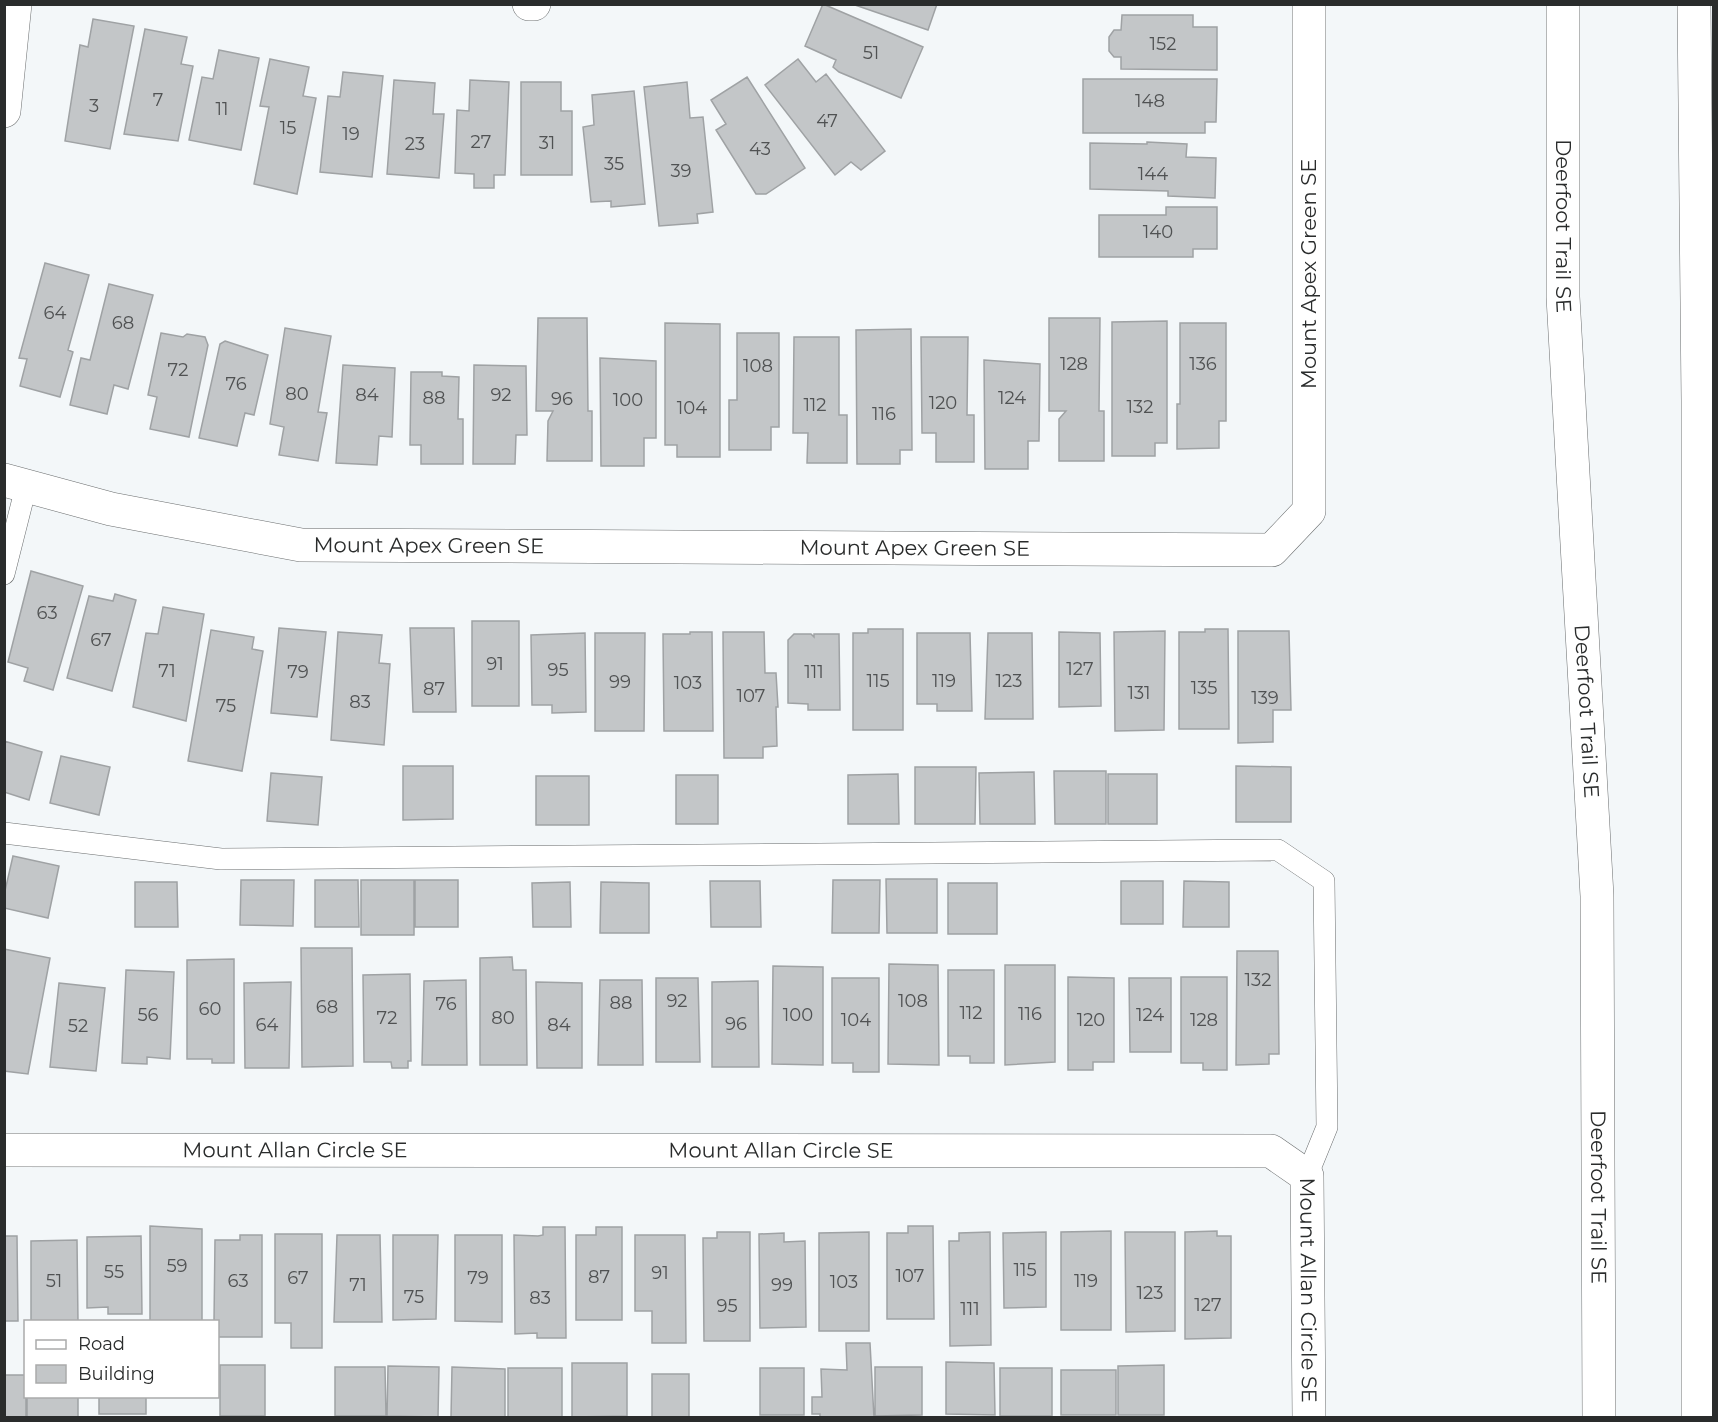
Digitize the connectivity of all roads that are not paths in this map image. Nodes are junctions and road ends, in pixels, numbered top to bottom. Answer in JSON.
{"nodes":[{"id":1,"x":15,"y":4,"type":"edge"},
{"id":2,"x":529,"y":4,"type":"edge"},
{"id":3,"x":534,"y":4,"type":"edge"},
{"id":4,"x":1309,"y":4,"type":"edge"},
{"id":5,"x":1563,"y":4,"type":"edge"},
{"id":6,"x":1694,"y":4,"type":"edge"},
{"id":7,"x":4,"y":111,"type":"edge"},
{"id":8,"x":1698,"y":401,"type":"junction"},
{"id":9,"x":1713,"y":434,"type":"edge"},
{"id":10,"x":15,"y":483,"type":"edge"},
{"id":11,"x":4,"y":574,"type":"edge"},
{"id":12,"x":4,"y":833,"type":"edge"},
{"id":13,"x":4,"y":1150,"type":"edge"},
{"id":14,"x":1307,"y":1176,"type":"junction"},
{"id":15,"x":1310,"y":1418,"type":"edge"},
{"id":16,"x":1599,"y":1418,"type":"edge"},
{"id":17,"x":1698,"y":1418,"type":"edge"}],
"edges":[{"from":1,"to":7,"type":"main road"},
{"from":2,"to":3,"type":"main road"},
{"from":4,"to":10,"type":"main road","name":"Mount Apex Green SE"},
{"from":5,"to":16,"type":"main road","name":"Deerfoot Trail SE"},
{"from":6,"to":8,"type":"main road"},
{"from":8,"to":9,"type":"main road"},
{"from":8,"to":17,"type":"main road"},
{"from":10,"to":11,"type":"lane"},
{"from":12,"to":14,"type":"lane"},
{"from":13,"to":14,"type":"main road","name":"Mount Allan Circle SE"},
{"from":14,"to":15,"type":"main road","name":"Mount Allan Circle SE"}]}
